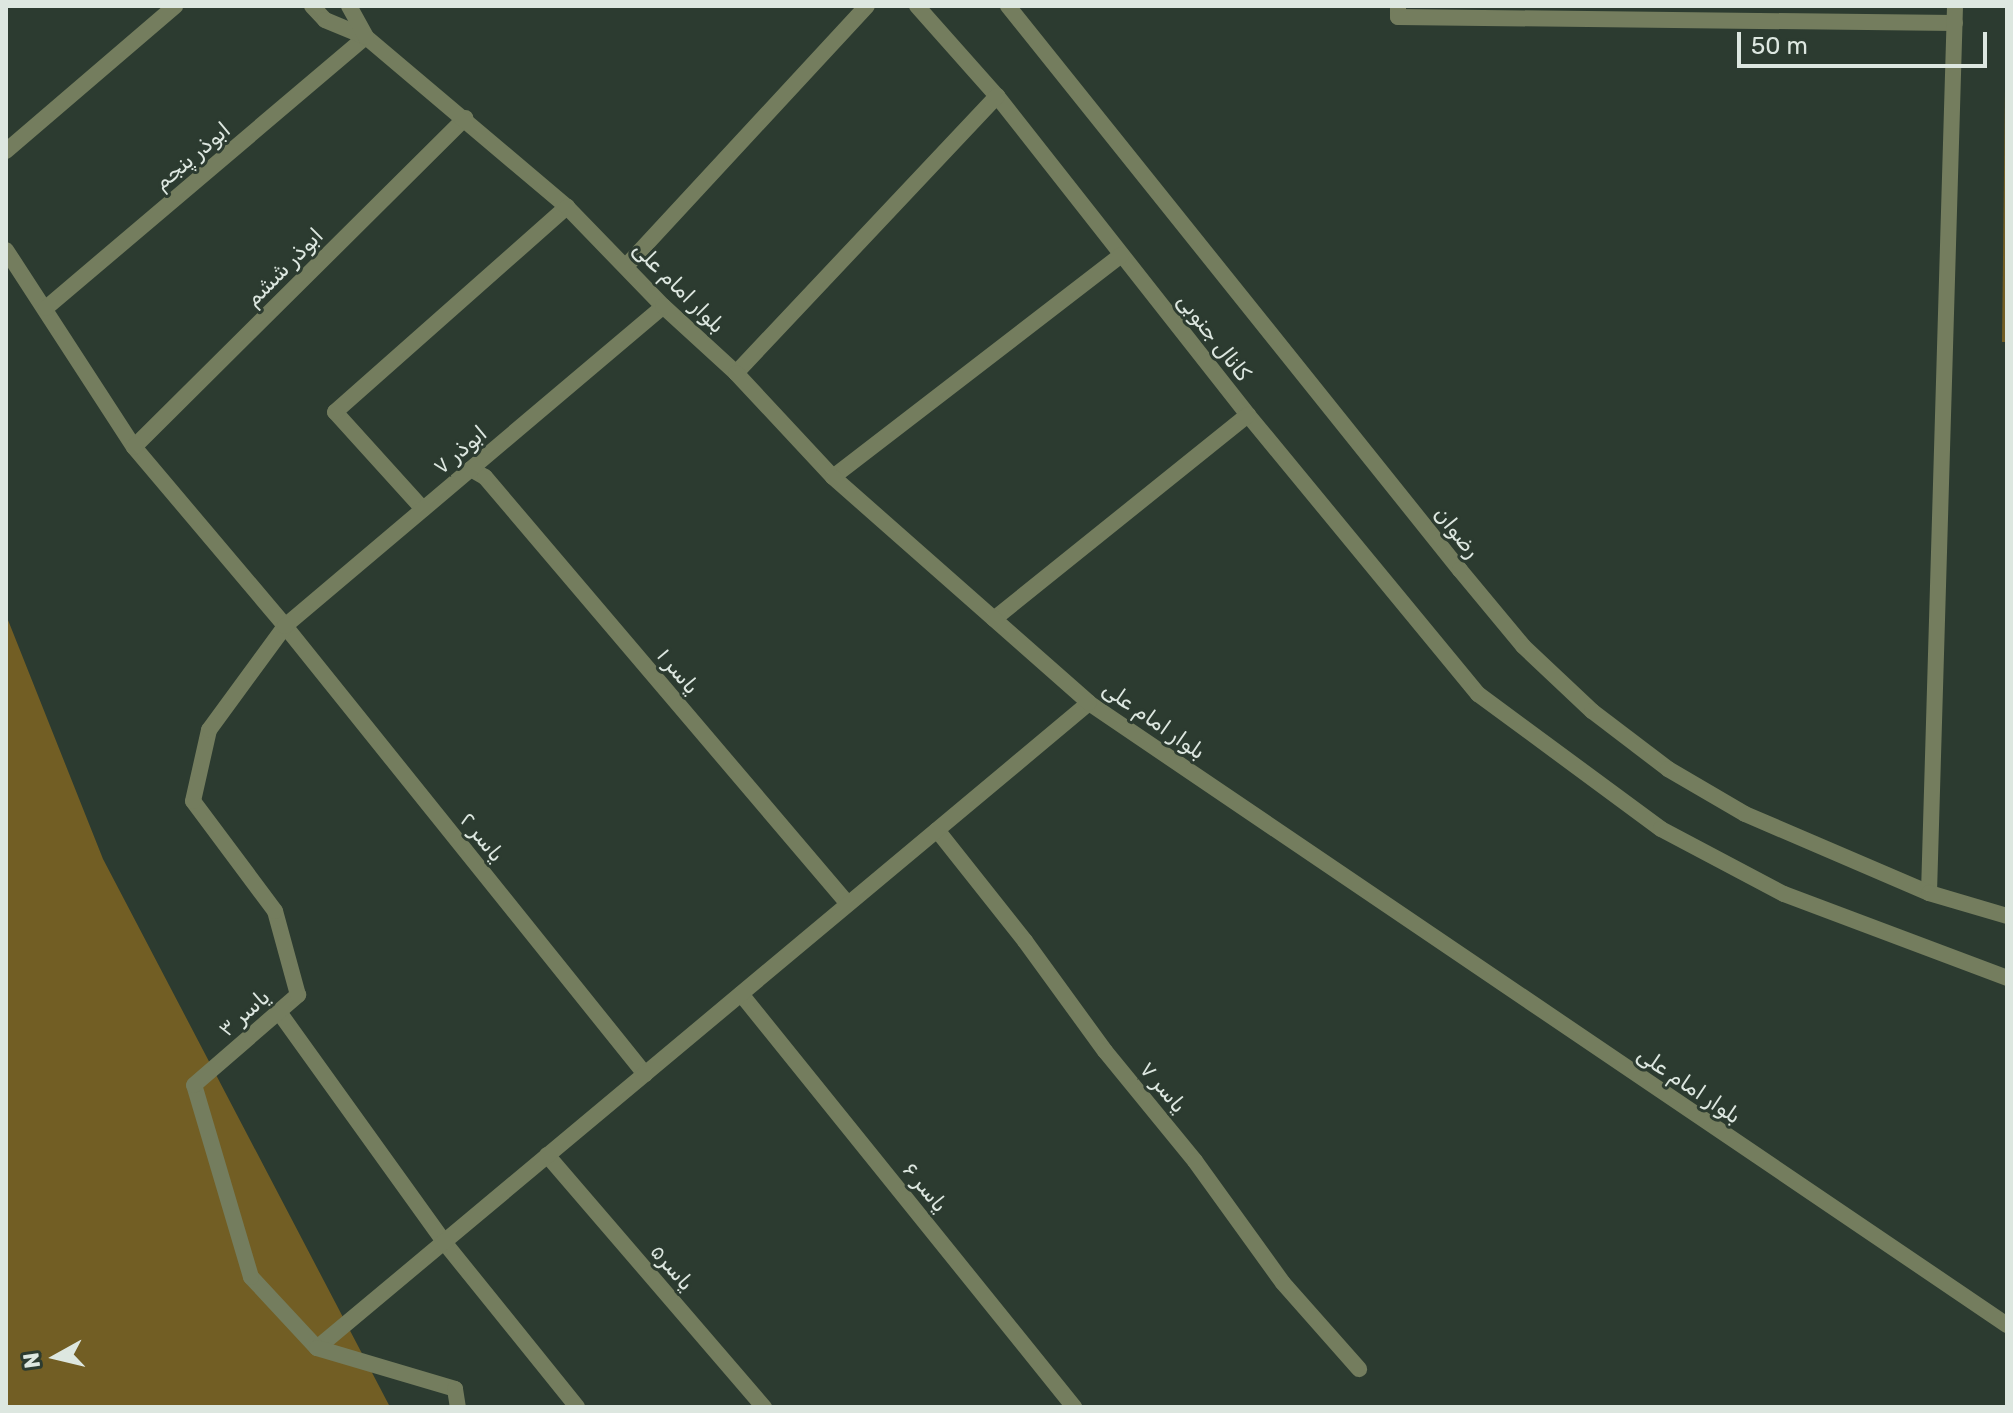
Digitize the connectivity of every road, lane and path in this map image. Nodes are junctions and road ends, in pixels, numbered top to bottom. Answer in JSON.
{"nodes":[{"id":1,"x":175,"y":6,"type":"edge"},
{"id":2,"x":312,"y":6,"type":"edge"},
{"id":3,"x":349,"y":6,"type":"edge"},
{"id":4,"x":867,"y":6,"type":"edge"},
{"id":5,"x":917,"y":6,"type":"edge"},
{"id":6,"x":1008,"y":6,"type":"edge"},
{"id":7,"x":1398,"y":6,"type":"edge"},
{"id":8,"x":1955,"y":14,"type":"edge"},
{"id":9,"x":366,"y":37,"type":"junction"},
{"id":10,"x":997,"y":96,"type":"junction"},
{"id":11,"x":465,"y":118,"type":"junction"},
{"id":12,"x":6,"y":151,"type":"edge"},
{"id":13,"x":567,"y":207,"type":"junction"},
{"id":14,"x":6,"y":250,"type":"edge"},
{"id":15,"x":1121,"y":255,"type":"junction"},
{"id":16,"x":627,"y":265,"type":"junction"},
{"id":17,"x":663,"y":306,"type":"junction"},
{"id":18,"x":46,"y":308,"type":"junction"},
{"id":19,"x":736,"y":373,"type":"junction"},
{"id":20,"x":1248,"y":415,"type":"junction"},
{"id":21,"x":134,"y":447,"type":"junction"},
{"id":22,"x":471,"y":469,"type":"junction"},
{"id":23,"x":833,"y":477,"type":"junction"},
{"id":24,"x":423,"y":509,"type":"junction"},
{"id":25,"x":994,"y":619,"type":"junction"},
{"id":26,"x":285,"y":626,"type":"junction"},
{"id":27,"x":1089,"y":703,"type":"junction"},
{"id":28,"x":937,"y":830,"type":"junction"},
{"id":29,"x":1929,"y":893,"type":"junction"},
{"id":30,"x":848,"y":904,"type":"junction"},
{"id":31,"x":2007,"y":916,"type":"edge"},
{"id":32,"x":2007,"y":978,"type":"edge"},
{"id":33,"x":741,"y":994,"type":"junction"},
{"id":34,"x":279,"y":1012,"type":"junction"},
{"id":35,"x":645,"y":1074,"type":"junction"},
{"id":36,"x":547,"y":1155,"type":"junction"},
{"id":37,"x":444,"y":1242,"type":"junction"},
{"id":38,"x":2007,"y":1325,"type":"edge"},
{"id":39,"x":317,"y":1348,"type":"junction"},
{"id":40,"x":1359,"y":1369,"type":"dead end"},
{"id":41,"x":458,"y":1407,"type":"edge"},
{"id":42,"x":577,"y":1407,"type":"edge"},
{"id":43,"x":764,"y":1407,"type":"edge"},
{"id":44,"x":1074,"y":1407,"type":"edge"}],
"edges":[{"from":1,"to":12,"type":"street"},
{"from":2,"to":9,"type":"street","name":"بلوار امام علی"},
{"from":3,"to":9,"type":"street","name":"بلوار امام علی"},
{"from":4,"to":16,"type":"street"},
{"from":5,"to":10,"type":"street","name":"کانال جنوبی"},
{"from":6,"to":29,"type":"street","name":"رضوان"},
{"from":7,"to":8,"type":"street"},
{"from":8,"to":29,"type":"street"},
{"from":9,"to":11,"type":"street","name":"بلوار امام علی"},
{"from":9,"to":18,"type":"street","name":"ابوذر پنجم"},
{"from":10,"to":15,"type":"street","name":"کانال جنوبی"},
{"from":10,"to":19,"type":"street"},
{"from":11,"to":13,"type":"street","name":"بلوار امام علی"},
{"from":11,"to":21,"type":"street","name":"ابوذر ششم"},
{"from":13,"to":16,"type":"street","name":"بلوار امام علی"},
{"from":13,"to":24,"type":"street"},
{"from":14,"to":18,"type":"street","name":"یاسر ۲"},
{"from":15,"to":20,"type":"street","name":"کانال جنوبی"},
{"from":15,"to":23,"type":"street"},
{"from":16,"to":17,"type":"street","name":"بلوار امام علی"},
{"from":17,"to":19,"type":"street","name":"بلوار امام علی"},
{"from":17,"to":22,"type":"street","name":"ابوذر ۷"},
{"from":18,"to":21,"type":"street","name":"یاسر ۲"},
{"from":19,"to":23,"type":"street","name":"بلوار امام علی"},
{"from":20,"to":25,"type":"street"},
{"from":20,"to":32,"type":"street","name":"کانال جنوبی"},
{"from":21,"to":26,"type":"street","name":"یاسر ۲"},
{"from":22,"to":24,"type":"street","name":"ابوذر ۷"},
{"from":22,"to":30,"type":"street","name":"یاسر ۱"},
{"from":23,"to":25,"type":"street","name":"بلوار امام علی"},
{"from":24,"to":26,"type":"street","name":"ابوذر ۷"},
{"from":25,"to":27,"type":"street","name":"بلوار امام علی"},
{"from":26,"to":34,"type":"street","name":"یاسر ۳"},
{"from":26,"to":35,"type":"street","name":"یاسر ۲"},
{"from":27,"to":28,"type":"street"},
{"from":27,"to":38,"type":"street","name":"بلوار امام علی"},
{"from":28,"to":30,"type":"street"},
{"from":28,"to":40,"type":"street","name":"یاسر ۷"},
{"from":29,"to":31,"type":"street","name":"رضوان"},
{"from":30,"to":33,"type":"street"},
{"from":33,"to":35,"type":"street"},
{"from":33,"to":44,"type":"street","name":"یاسر ۶"},
{"from":34,"to":37,"type":"street"},
{"from":34,"to":39,"type":"street","name":"یاسر ۳"},
{"from":35,"to":36,"type":"street"},
{"from":36,"to":37,"type":"street"},
{"from":36,"to":43,"type":"street","name":"یاسر۵"},
{"from":37,"to":39,"type":"street"},
{"from":37,"to":42,"type":"street"},
{"from":39,"to":41,"type":"street"}]}
